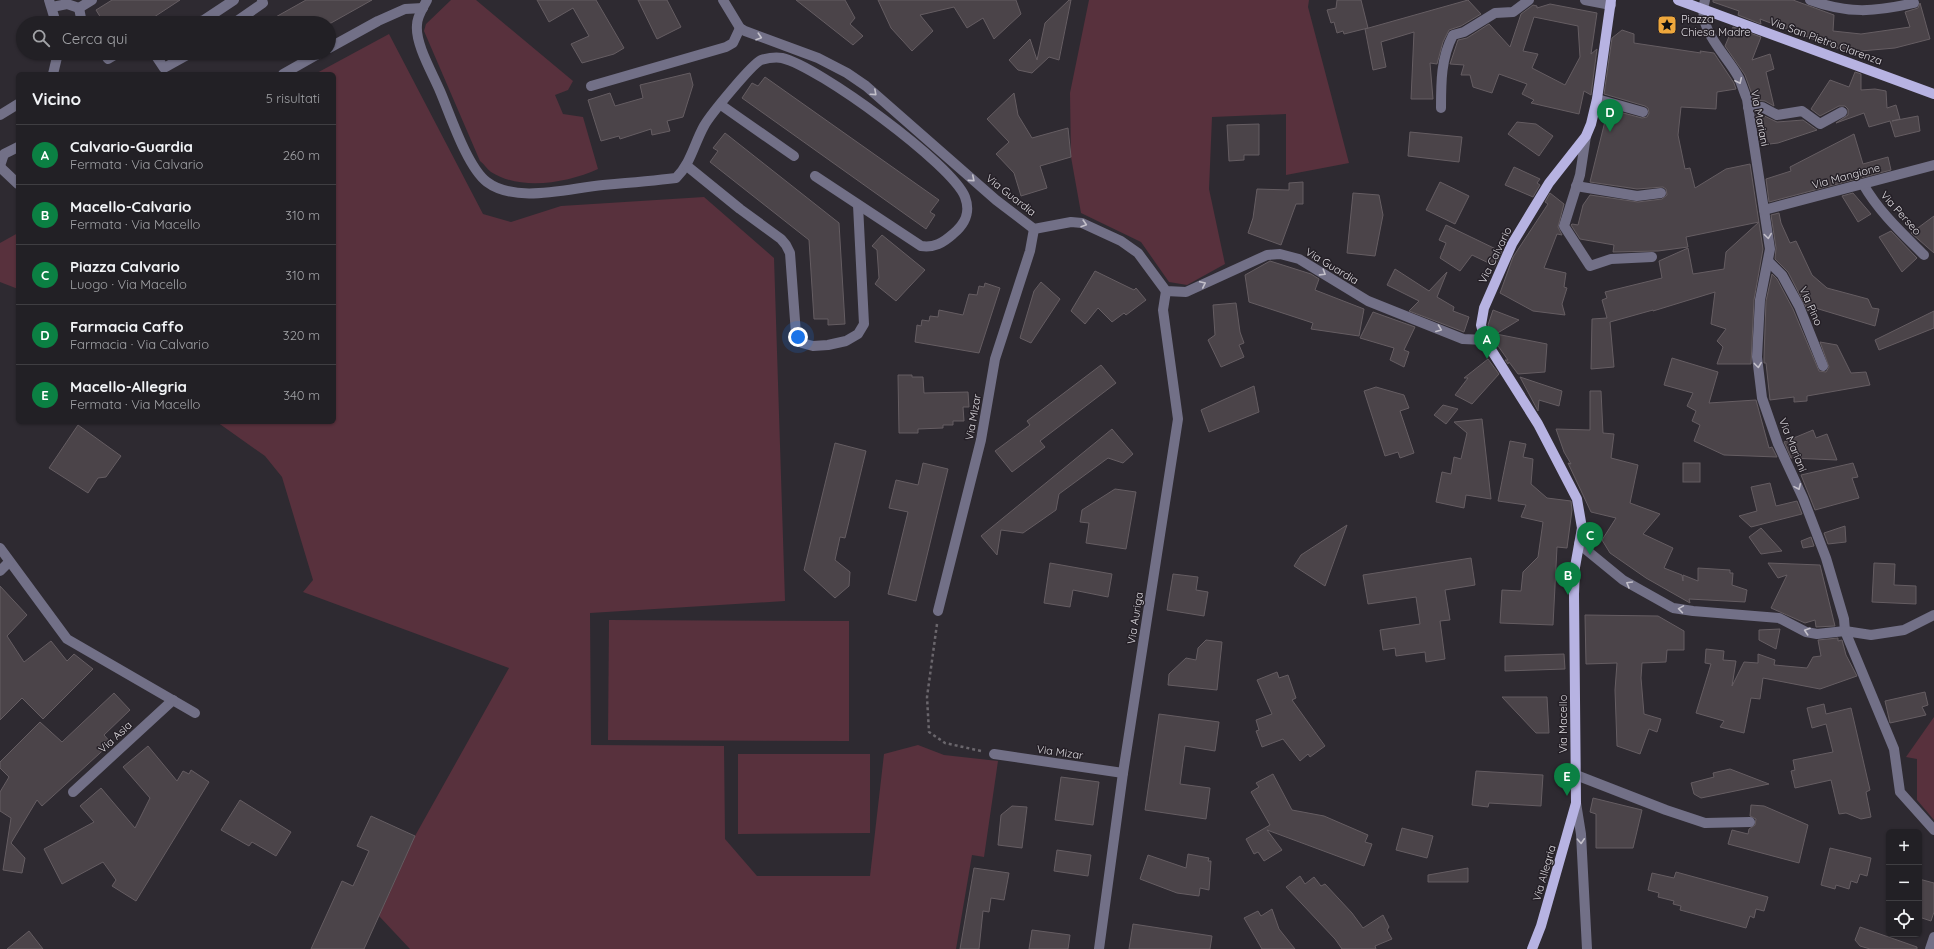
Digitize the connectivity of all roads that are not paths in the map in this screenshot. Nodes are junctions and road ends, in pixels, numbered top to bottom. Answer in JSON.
{"nodes":[{"id":1,"x":92,"y":0,"type":"edge"},
{"id":2,"x":234,"y":0,"type":"edge"},
{"id":3,"x":262,"y":0,"type":"edge"},
{"id":4,"x":723,"y":0,"type":"edge"},
{"id":5,"x":1530,"y":0,"type":"edge"},
{"id":6,"x":1585,"y":0,"type":"edge"},
{"id":7,"x":1678,"y":0,"type":"edge"},
{"id":8,"x":1810,"y":0,"type":"edge"},
{"id":9,"x":1611,"y":2,"type":"edge"},
{"id":10,"x":50,"y":3,"type":"edge"},
{"id":11,"x":1914,"y":3,"type":"dead end"},
{"id":12,"x":425,"y":4,"type":"edge"},
{"id":13,"x":1706,"y":7,"type":"edge"},
{"id":14,"x":80,"y":8,"type":"junction"},
{"id":15,"x":54,"y":16,"type":"edge"},
{"id":16,"x":81,"y":16,"type":"edge"},
{"id":17,"x":210,"y":16,"type":"edge"},
{"id":18,"x":244,"y":16,"type":"edge"},
{"id":19,"x":740,"y":28,"type":"junction"},
{"id":20,"x":336,"y":44,"type":"edge"},
{"id":21,"x":56,"y":60,"type":"edge"},
{"id":22,"x":159,"y":60,"type":"edge"},
{"id":23,"x":178,"y":60,"type":"edge"},
{"id":24,"x":308,"y":60,"type":"edge"},
{"id":25,"x":53,"y":72,"type":"edge"},
{"id":26,"x":287,"y":72,"type":"edge"},
{"id":27,"x":591,"y":86,"type":"dead end"},
{"id":28,"x":1934,"y":94,"type":"edge"},
{"id":29,"x":1597,"y":99,"type":"junction"},
{"id":30,"x":16,"y":105,"type":"edge"},
{"id":31,"x":722,"y":105,"type":"junction"},
{"id":32,"x":1748,"y":107,"type":"junction"},
{"id":33,"x":1441,"y":108,"type":"dead end"},
{"id":34,"x":1643,"y":112,"type":"dead end"},
{"id":35,"x":1842,"y":112,"type":"dead end"},
{"id":36,"x":0,"y":115,"type":"edge"},
{"id":37,"x":1586,"y":136,"type":"junction"},
{"id":38,"x":16,"y":148,"type":"edge"},
{"id":39,"x":794,"y":156,"type":"dead end"},
{"id":40,"x":1934,"y":165,"type":"edge"},
{"id":41,"x":0,"y":166,"type":"edge"},
{"id":42,"x":687,"y":166,"type":"junction"},
{"id":43,"x":814,"y":176,"type":"dead end"},
{"id":44,"x":16,"y":182,"type":"edge"},
{"id":45,"x":1863,"y":184,"type":"junction"},
{"id":46,"x":1576,"y":186,"type":"junction"},
{"id":47,"x":1661,"y":193,"type":"dead end"},
{"id":48,"x":858,"y":205,"type":"junction"},
{"id":49,"x":1764,"y":210,"type":"junction"},
{"id":50,"x":1034,"y":228,"type":"junction"},
{"id":51,"x":1924,"y":256,"type":"dead end"},
{"id":52,"x":1652,"y":257,"type":"dead end"},
{"id":53,"x":1768,"y":261,"type":"junction"},
{"id":54,"x":1166,"y":291,"type":"junction"},
{"id":55,"x":1486,"y":340,"type":"junction"},
{"id":56,"x":1823,"y":366,"type":"dead end"},
{"id":57,"x":1580,"y":544,"type":"junction"},
{"id":58,"x":0,"y":548,"type":"edge"},
{"id":59,"x":9,"y":562,"type":"junction"},
{"id":60,"x":0,"y":571,"type":"edge"},
{"id":61,"x":938,"y":611,"type":"road end"},
{"id":62,"x":1934,"y":615,"type":"edge"},
{"id":63,"x":1845,"y":630,"type":"junction"},
{"id":64,"x":173,"y":700,"type":"junction"},
{"id":65,"x":196,"y":713,"type":"dead end"},
{"id":66,"x":994,"y":754,"type":"road end"},
{"id":67,"x":1123,"y":773,"type":"junction"},
{"id":68,"x":1576,"y":775,"type":"junction"},
{"id":69,"x":73,"y":792,"type":"dead end"},
{"id":70,"x":1576,"y":802,"type":"junction"},
{"id":71,"x":1750,"y":822,"type":"dead end"},
{"id":72,"x":1934,"y":830,"type":"edge"},
{"id":73,"x":1934,"y":937,"type":"edge"},
{"id":74,"x":1099,"y":949,"type":"edge"},
{"id":75,"x":1532,"y":949,"type":"edge"},
{"id":76,"x":1587,"y":949,"type":"edge"},
{"id":77,"x":1930,"y":949,"type":"edge"}],
"edges":[{"from":1,"to":14,"type":"street"},
{"from":2,"to":17,"type":"street"},
{"from":3,"to":18,"type":"street"},
{"from":4,"to":19,"type":"street"},
{"from":5,"to":33,"type":"street"},
{"from":6,"to":9,"type":"street"},
{"from":7,"to":13,"type":"main road","name":"Via San Pietro Clarenza"},
{"from":8,"to":11,"type":"street"},
{"from":9,"to":29,"type":"main road","name":"Via Calvario"},
{"from":10,"to":14,"type":"street"},
{"from":10,"to":15,"type":"street"},
{"from":12,"to":20,"type":"street"},
{"from":12,"to":42,"type":"street"},
{"from":13,"to":28,"type":"main road","name":"Via San Pietro Clarenza"},
{"from":13,"to":32,"type":"street","name":"Via Mariani","one_way":true},
{"from":14,"to":16,"type":"street"},
{"from":19,"to":27,"type":"street"},
{"from":19,"to":50,"type":"street","name":"Via Guardia","one_way":true},
{"from":21,"to":25,"type":"street"},
{"from":22,"to":23,"type":"street"},
{"from":24,"to":26,"type":"street"},
{"from":29,"to":34,"type":"street"},
{"from":29,"to":37,"type":"main road","name":"Via Calvario"},
{"from":30,"to":36,"type":"street"},
{"from":31,"to":39,"type":"street"},
{"from":31,"to":42,"type":"street"},
{"from":31,"to":48,"type":"street"},
{"from":32,"to":35,"type":"street"},
{"from":32,"to":49,"type":"street","name":"Via Mariani"},
{"from":37,"to":46,"type":"street"},
{"from":37,"to":55,"type":"main road","name":"Via Calvario"},
{"from":38,"to":41,"type":"street"},
{"from":40,"to":45,"type":"street","name":"Via Mangione"},
{"from":41,"to":44,"type":"street"},
{"from":42,"to":48,"type":"street"},
{"from":43,"to":48,"type":"street"},
{"from":45,"to":49,"type":"street","name":"Via Mangione"},
{"from":45,"to":51,"type":"street","name":"Via Perseo"},
{"from":46,"to":47,"type":"street"},
{"from":46,"to":52,"type":"street"},
{"from":49,"to":53,"type":"street","name":"Via Mariani","one_way":true},
{"from":50,"to":54,"type":"street","name":"Via Guardia","one_way":true},
{"from":50,"to":61,"type":"street","name":"Via Mizar"},
{"from":53,"to":56,"type":"street","name":"Via Pino"},
{"from":53,"to":63,"type":"street","name":"Via Mariani","one_way":true},
{"from":54,"to":55,"type":"street","name":"Via Guardia","one_way":true},
{"from":54,"to":67,"type":"street","name":"Via Auriga"},
{"from":55,"to":57,"type":"main road","name":"Via Calvario"},
{"from":63,"to":57,"type":"street","one_way":true},
{"from":57,"to":68,"type":"main road","name":"Via Macello"},
{"from":58,"to":59,"type":"street"},
{"from":59,"to":60,"type":"street"},
{"from":59,"to":64,"type":"street"},
{"from":62,"to":63,"type":"street"},
{"from":63,"to":72,"type":"street","name":"Via Mariani"},
{"from":64,"to":65,"type":"street"},
{"from":64,"to":69,"type":"street","name":"Via Asia"},
{"from":66,"to":67,"type":"street","name":"Via Mizar"},
{"from":67,"to":74,"type":"street","name":"Via Auriga"},
{"from":68,"to":70,"type":"main road","name":"Via Macello"},
{"from":68,"to":71,"type":"street"},
{"from":70,"to":75,"type":"main road","name":"Via Allegria"},
{"from":70,"to":76,"type":"street","name":"Via Macello","one_way":true},
{"from":73,"to":77,"type":"street"}]}
